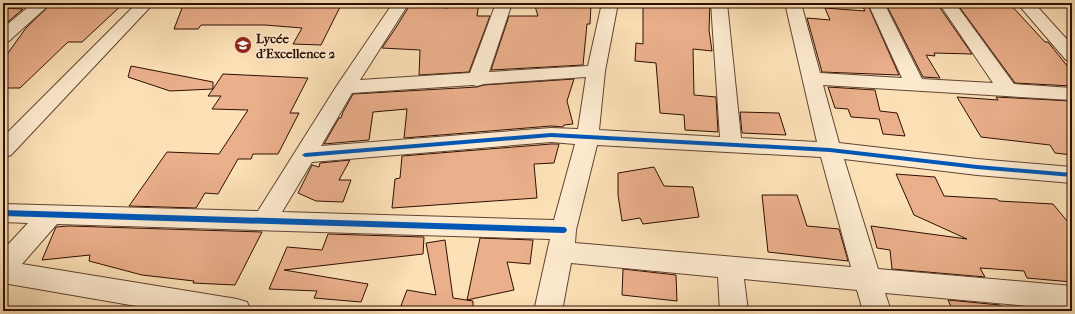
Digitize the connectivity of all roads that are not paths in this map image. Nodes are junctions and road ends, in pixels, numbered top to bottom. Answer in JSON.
{"nodes":[{"id":1,"x":43,"y":3,"type":"edge"},
{"id":2,"x":146,"y":3,"type":"edge"},
{"id":3,"x":401,"y":3,"type":"edge"},
{"id":4,"x":504,"y":3,"type":"edge"},
{"id":5,"x":610,"y":3,"type":"edge"},
{"id":6,"x":719,"y":3,"type":"edge"},
{"id":7,"x":793,"y":3,"type":"edge"},
{"id":8,"x":876,"y":3,"type":"edge"},
{"id":9,"x":947,"y":3,"type":"edge"},
{"id":10,"x":1025,"y":3,"type":"edge"},
{"id":11,"x":6,"y":32,"type":"edge"},
{"id":12,"x":1072,"y":56,"type":"edge"},
{"id":13,"x":596,"y":71,"type":"junction"},
{"id":14,"x":812,"y":78,"type":"junction"},
{"id":15,"x":477,"y":80,"type":"junction"},
{"id":16,"x":915,"y":84,"type":"junction"},
{"id":17,"x":346,"y":87,"type":"junction"},
{"id":18,"x":1008,"y":90,"type":"junction"},
{"id":19,"x":1072,"y":94,"type":"edge"},
{"id":20,"x":588,"y":136,"type":"junction"},
{"id":21,"x":732,"y":144,"type":"junction"},
{"id":22,"x":4,"y":149,"type":"edge"},
{"id":23,"x":830,"y":150,"type":"junction"},
{"id":24,"x":305,"y":155,"type":"junction"},
{"id":25,"x":1072,"y":175,"type":"edge"},
{"id":26,"x":3,"y":212,"type":"edge"},
{"id":27,"x":52,"y":214,"type":"junction"},
{"id":28,"x":266,"y":220,"type":"junction"},
{"id":29,"x":562,"y":241,"type":"junction"},
{"id":30,"x":3,"y":267,"type":"edge"},
{"id":31,"x":730,"y":267,"type":"junction"},
{"id":32,"x":3,"y":272,"type":"edge"},
{"id":33,"x":868,"y":279,"type":"junction"},
{"id":34,"x":1072,"y":298,"type":"edge"},
{"id":35,"x":1014,"y":302,"type":"edge"},
{"id":36,"x":237,"y":311,"type":"edge"},
{"id":37,"x":548,"y":311,"type":"edge"},
{"id":38,"x":734,"y":311,"type":"edge"},
{"id":39,"x":877,"y":311,"type":"edge"}],
"edges":[{"from":1,"to":11,"type":"street"},
{"from":2,"to":22,"type":"street"},
{"from":3,"to":17,"type":"street"},
{"from":4,"to":15,"type":"street"},
{"from":5,"to":13,"type":"street"},
{"from":6,"to":21,"type":"street"},
{"from":7,"to":14,"type":"street"},
{"from":8,"to":16,"type":"street"},
{"from":9,"to":18,"type":"street"},
{"from":10,"to":12,"type":"street"},
{"from":13,"to":15,"type":"street"},
{"from":13,"to":20,"type":"street"},
{"from":14,"to":16,"type":"street"},
{"from":14,"to":23,"type":"street"},
{"from":15,"to":17,"type":"street"},
{"from":16,"to":18,"type":"street"},
{"from":17,"to":24,"type":"street"},
{"from":18,"to":19,"type":"street"},
{"from":20,"to":21,"type":"street"},
{"from":20,"to":24,"type":"street"},
{"from":20,"to":29,"type":"street"},
{"from":21,"to":23,"type":"street"},
{"from":23,"to":25,"type":"street"},
{"from":23,"to":33,"type":"street"},
{"from":24,"to":28,"type":"street"},
{"from":26,"to":27,"type":"street"},
{"from":27,"to":28,"type":"street"},
{"from":27,"to":30,"type":"street"},
{"from":28,"to":29,"type":"street"},
{"from":29,"to":31,"type":"street"},
{"from":29,"to":37,"type":"street"},
{"from":31,"to":33,"type":"street"},
{"from":31,"to":38,"type":"street"},
{"from":32,"to":36,"type":"street"},
{"from":33,"to":35,"type":"street"},
{"from":33,"to":39,"type":"street"},
{"from":34,"to":35,"type":"street"}]}
